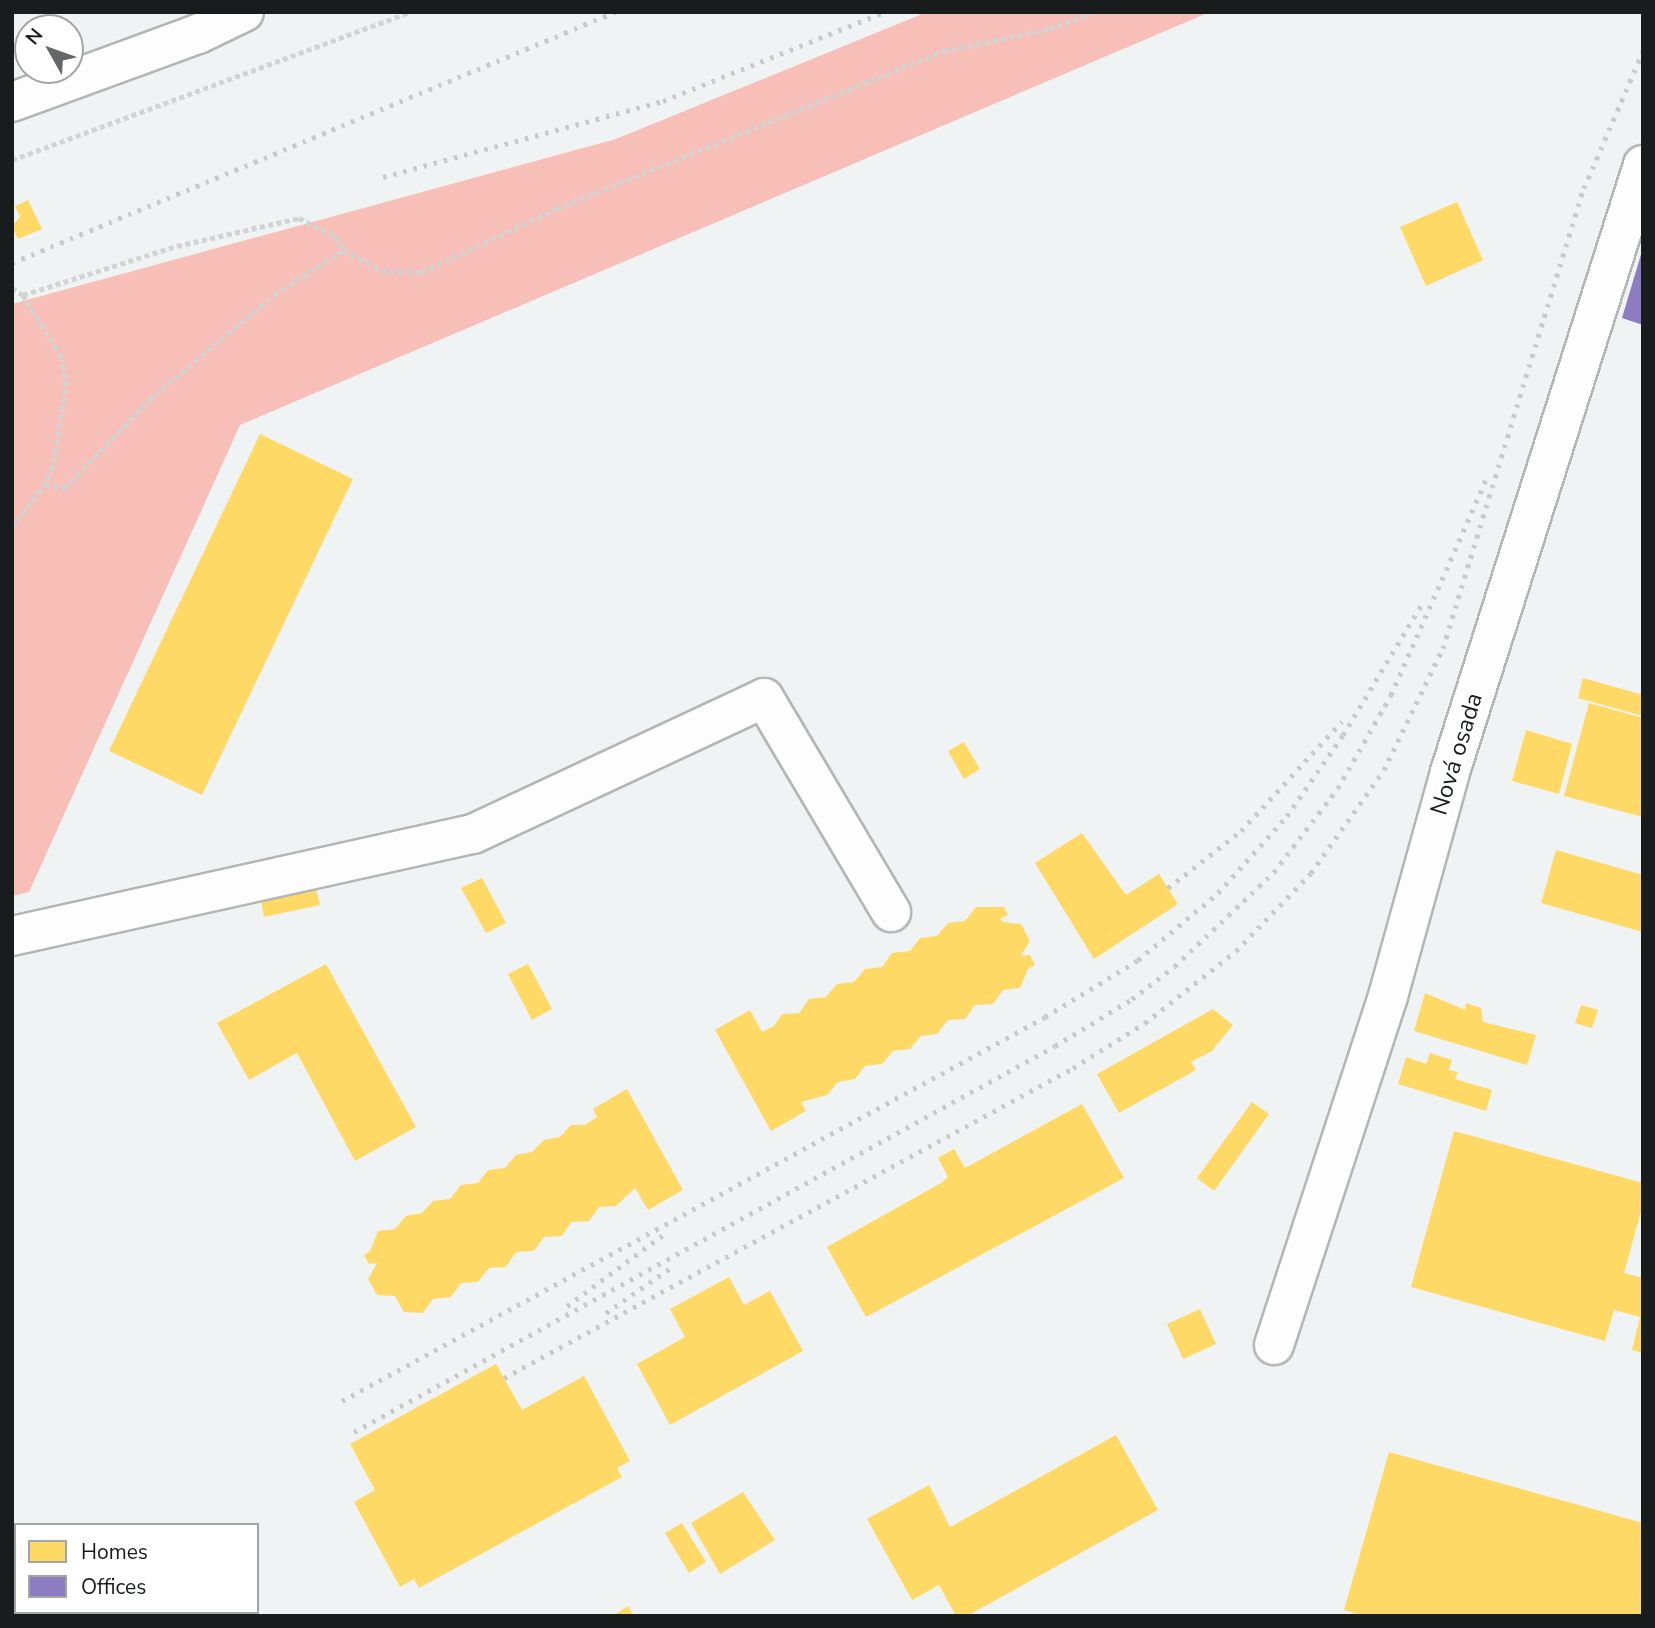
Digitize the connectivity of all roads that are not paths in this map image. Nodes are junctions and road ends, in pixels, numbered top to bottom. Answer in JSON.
{"nodes":[{"id":1,"x":244,"y":12,"type":"edge"},
{"id":2,"x":12,"y":102,"type":"edge"},
{"id":3,"x":1643,"y":165,"type":"edge"},
{"id":4,"x":891,"y":912,"type":"dead end"},
{"id":5,"x":12,"y":936,"type":"edge"},
{"id":6,"x":1274,"y":1345,"type":"dead end"}],
"edges":[{"from":1,"to":2,"type":"street"},
{"from":3,"to":6,"type":"street","name":"Nová osada"},
{"from":4,"to":5,"type":"street"}]}
